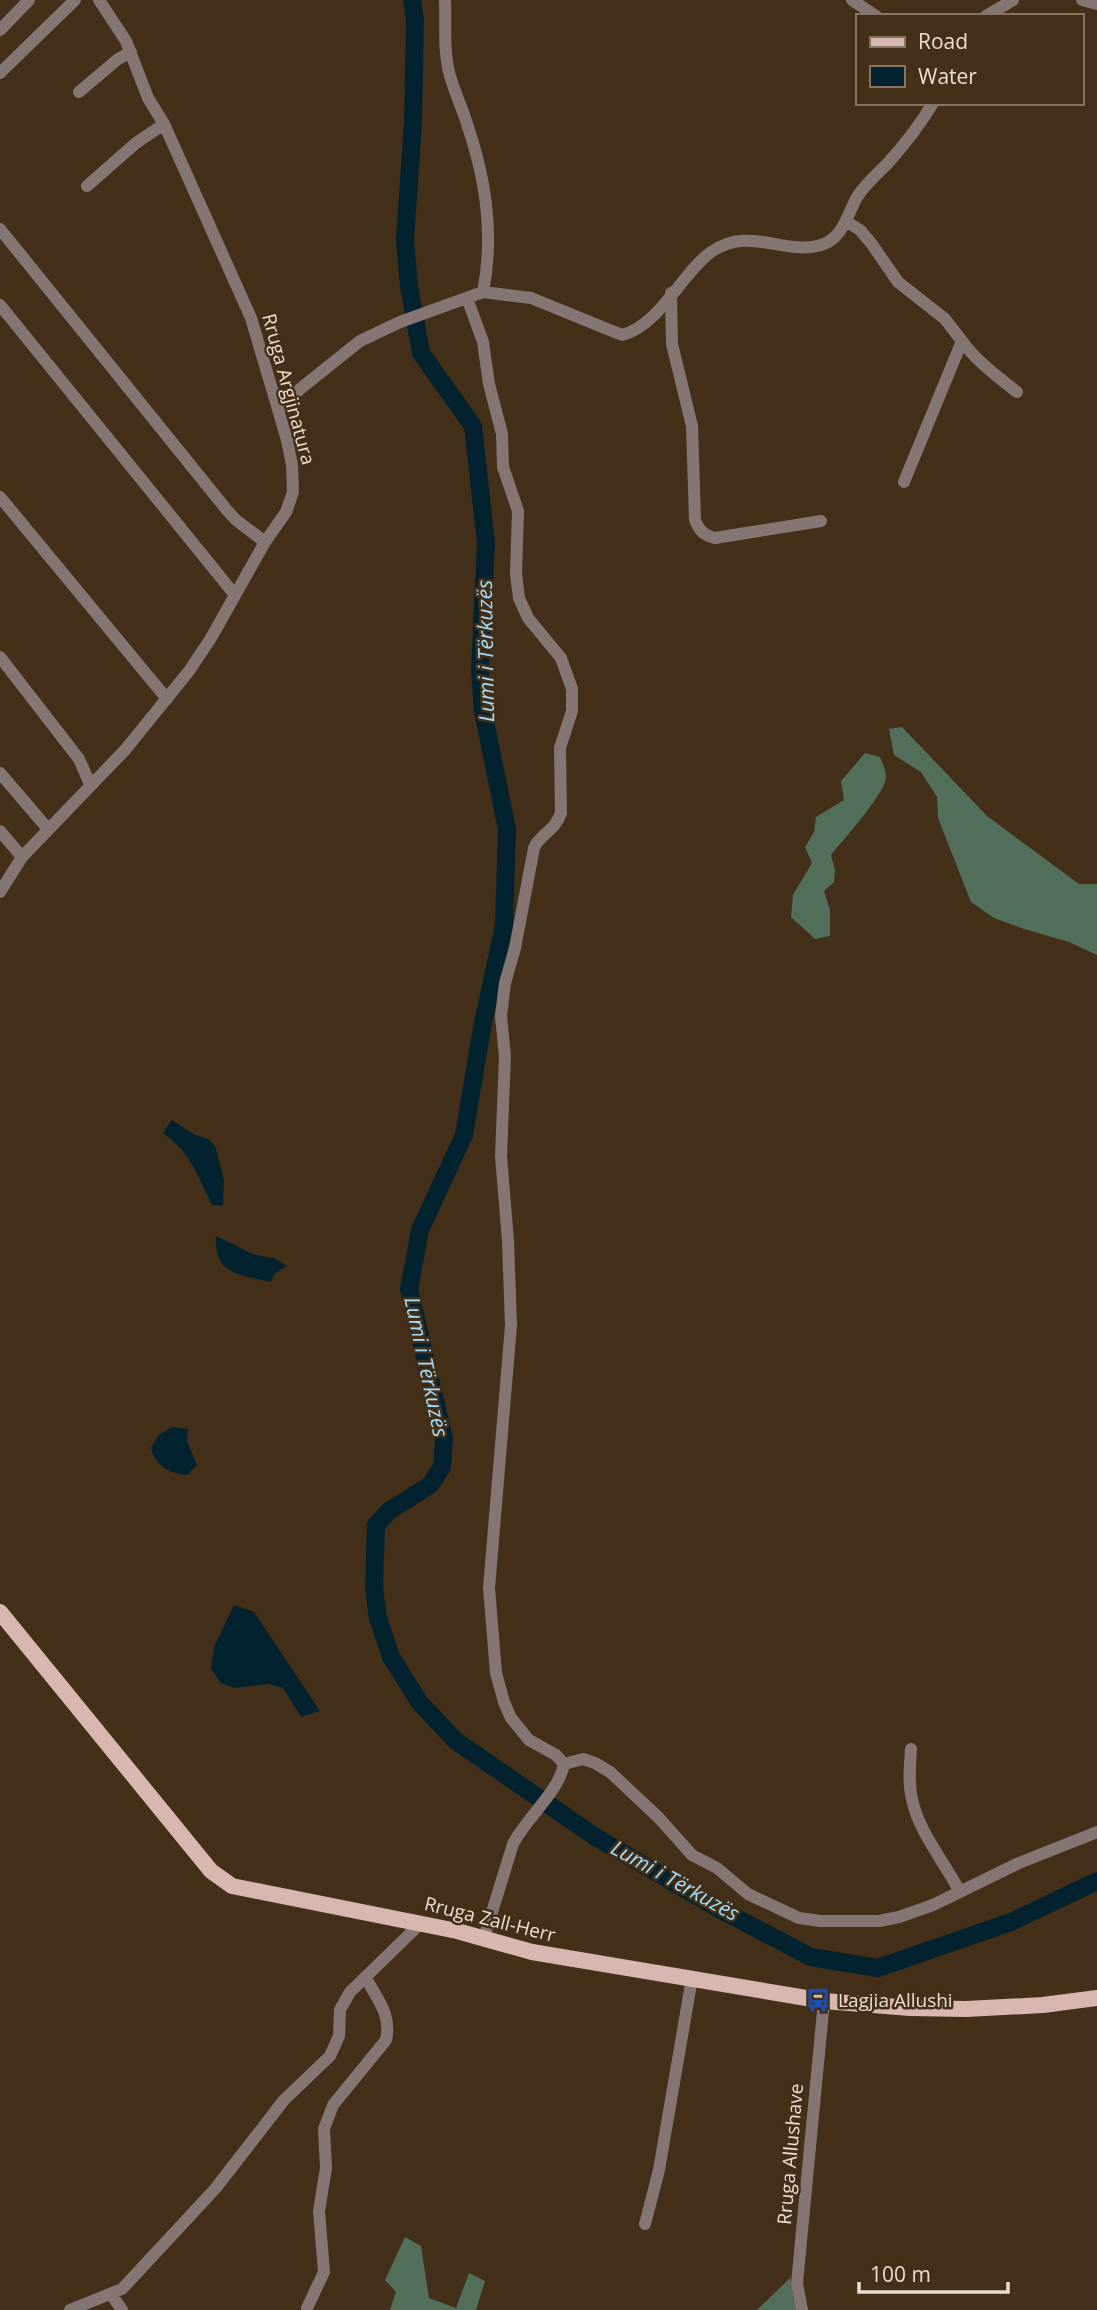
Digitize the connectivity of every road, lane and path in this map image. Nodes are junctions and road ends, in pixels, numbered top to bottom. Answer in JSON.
{"nodes":[{"id":1,"x":29,"y":0,"type":"edge"},
{"id":2,"x":75,"y":0,"type":"edge"},
{"id":3,"x":99,"y":0,"type":"edge"},
{"id":4,"x":445,"y":0,"type":"edge"},
{"id":5,"x":852,"y":0,"type":"edge"},
{"id":6,"x":1013,"y":0,"type":"edge"},
{"id":7,"x":1082,"y":0,"type":"edge"},
{"id":8,"x":1097,"y":4,"type":"edge"},
{"id":9,"x":873,"y":14,"type":"edge"},
{"id":10,"x":989,"y":14,"type":"edge"},
{"id":11,"x":0,"y":30,"type":"edge"},
{"id":12,"x":131,"y":52,"type":"junction"},
{"id":13,"x":0,"y":73,"type":"edge"},
{"id":14,"x":79,"y":92,"type":"dead end"},
{"id":15,"x":932,"y":105,"type":"edge"},
{"id":16,"x":164,"y":124,"type":"junction"},
{"id":17,"x":87,"y":186,"type":"dead end"},
{"id":18,"x":846,"y":222,"type":"junction"},
{"id":19,"x":0,"y":229,"type":"edge"},
{"id":20,"x":483,"y":292,"type":"junction"},
{"id":21,"x":671,"y":293,"type":"junction"},
{"id":22,"x":467,"y":298,"type":"junction"},
{"id":23,"x":0,"y":305,"type":"edge"},
{"id":24,"x":962,"y":341,"type":"junction"},
{"id":25,"x":1017,"y":391,"type":"dead end"},
{"id":26,"x":279,"y":411,"type":"junction"},
{"id":27,"x":904,"y":482,"type":"dead end"},
{"id":28,"x":0,"y":497,"type":"edge"},
{"id":29,"x":821,"y":521,"type":"dead end"},
{"id":30,"x":265,"y":542,"type":"junction"},
{"id":31,"x":235,"y":595,"type":"junction"},
{"id":32,"x":0,"y":657,"type":"edge"},
{"id":33,"x":167,"y":699,"type":"junction"},
{"id":34,"x":0,"y":773,"type":"edge"},
{"id":35,"x":90,"y":784,"type":"junction"},
{"id":36,"x":48,"y":829,"type":"junction"},
{"id":37,"x":0,"y":831,"type":"edge"},
{"id":38,"x":22,"y":857,"type":"junction"},
{"id":39,"x":0,"y":892,"type":"edge"},
{"id":40,"x":0,"y":1612,"type":"edge"},
{"id":41,"x":911,"y":1749,"type":"dead end"},
{"id":42,"x":564,"y":1764,"type":"junction"},
{"id":43,"x":1097,"y":1832,"type":"edge"},
{"id":44,"x":960,"y":1892,"type":"junction"},
{"id":45,"x":421,"y":1923,"type":"junction"},
{"id":46,"x":484,"y":1938,"type":"junction"},
{"id":47,"x":366,"y":1978,"type":"junction"},
{"id":48,"x":692,"y":1978,"type":"junction"},
{"id":49,"x":1097,"y":1998,"type":"edge"},
{"id":50,"x":824,"y":2001,"type":"junction"},
{"id":51,"x":645,"y":2224,"type":"dead end"},
{"id":52,"x":111,"y":2294,"type":"junction"},
{"id":53,"x":307,"y":2308,"type":"dead end"},
{"id":54,"x":70,"y":2310,"type":"edge"},
{"id":55,"x":122,"y":2310,"type":"edge"},
{"id":56,"x":803,"y":2310,"type":"edge"}],
"edges":[{"from":1,"to":11,"type":"street"},
{"from":2,"to":13,"type":"street"},
{"from":3,"to":12,"type":"street","name":"Rruga Argjinatura"},
{"from":4,"to":20,"type":"street"},
{"from":5,"to":9,"type":"street"},
{"from":6,"to":10,"type":"street"},
{"from":7,"to":8,"type":"street"},
{"from":12,"to":14,"type":"street"},
{"from":12,"to":16,"type":"street","name":"Rruga Argjinatura"},
{"from":15,"to":18,"type":"street"},
{"from":16,"to":17,"type":"street"},
{"from":16,"to":26,"type":"street","name":"Rruga Argjinatura"},
{"from":18,"to":21,"type":"street"},
{"from":18,"to":24,"type":"street"},
{"from":19,"to":30,"type":"street"},
{"from":20,"to":21,"type":"street"},
{"from":20,"to":22,"type":"street"},
{"from":21,"to":29,"type":"street"},
{"from":22,"to":26,"type":"street"},
{"from":22,"to":42,"type":"street"},
{"from":23,"to":31,"type":"street"},
{"from":24,"to":25,"type":"street"},
{"from":24,"to":27,"type":"street"},
{"from":26,"to":30,"type":"street","name":"Rruga Argjinatura"},
{"from":28,"to":33,"type":"street"},
{"from":30,"to":31,"type":"street","name":"Rruga Argjinatura"},
{"from":31,"to":33,"type":"street","name":"Rruga Argjinatura"},
{"from":32,"to":35,"type":"street"},
{"from":33,"to":35,"type":"street","name":"Rruga Argjinatura"},
{"from":34,"to":36,"type":"street"},
{"from":35,"to":36,"type":"street","name":"Rruga Argjinatura"},
{"from":36,"to":38,"type":"street","name":"Rruga Argjinatura"},
{"from":37,"to":38,"type":"street"},
{"from":38,"to":39,"type":"street","name":"Rruga Argjinatura"},
{"from":40,"to":45,"type":"main road","name":"Rruga Zall-Herr"},
{"from":41,"to":44,"type":"street"},
{"from":42,"to":44,"type":"street"},
{"from":42,"to":46,"type":"street"},
{"from":43,"to":44,"type":"street"},
{"from":45,"to":46,"type":"main road","name":"Rruga Zall-Herr"},
{"from":45,"to":47,"type":"street"},
{"from":46,"to":48,"type":"main road","name":"Rruga Zall-Herr"},
{"from":47,"to":52,"type":"street"},
{"from":47,"to":53,"type":"street"},
{"from":48,"to":50,"type":"main road","name":"Rruga Zall-Herr"},
{"from":48,"to":51,"type":"street"},
{"from":49,"to":50,"type":"main road","name":"Rruga Zall-Herr"},
{"from":50,"to":56,"type":"street","name":"Rruga Allushave"},
{"from":52,"to":54,"type":"street"},
{"from":52,"to":55,"type":"street"}]}
